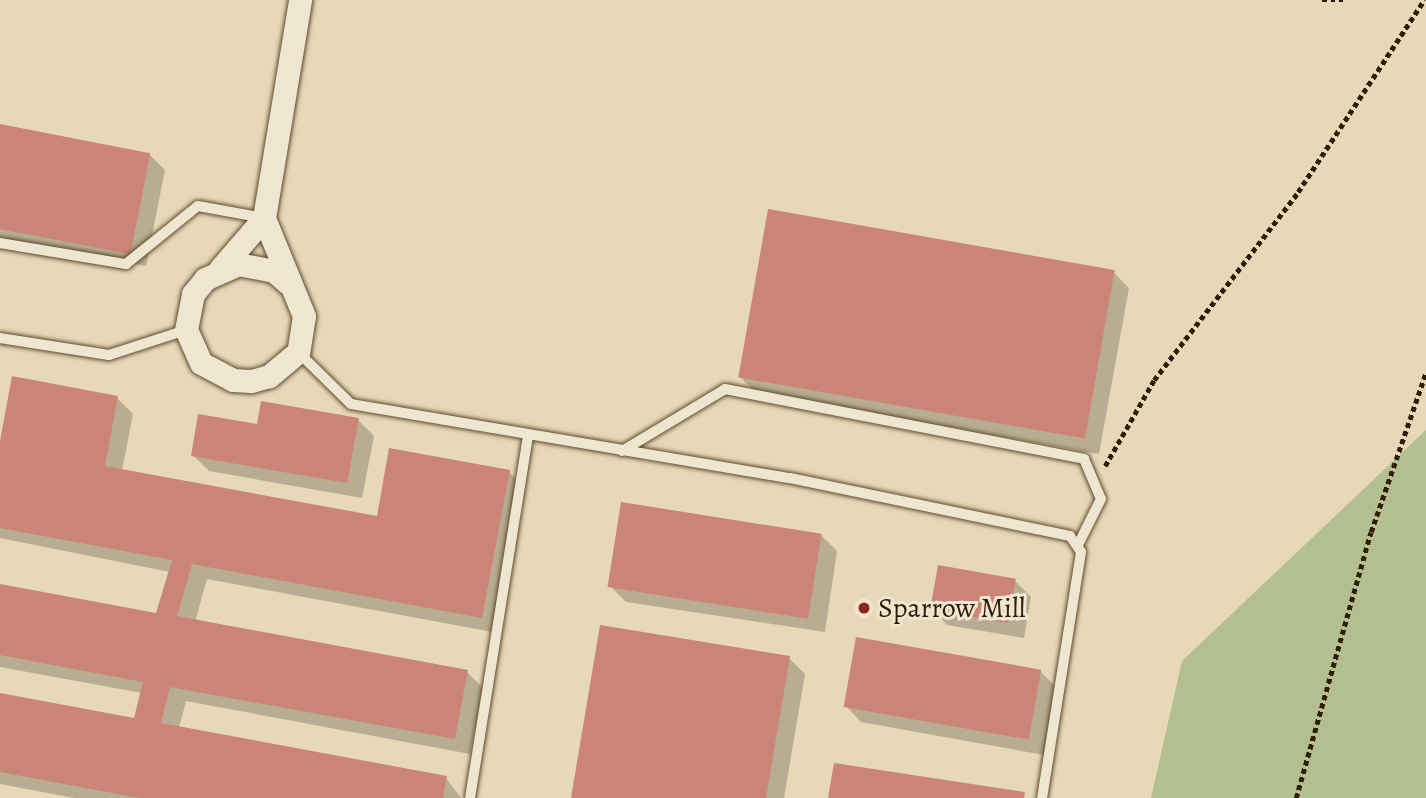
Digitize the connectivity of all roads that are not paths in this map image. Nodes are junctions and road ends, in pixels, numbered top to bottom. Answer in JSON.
{"nodes":[{"id":1,"x":300,"y":0,"type":"edge"},
{"id":2,"x":264,"y":218,"type":"junction"},
{"id":3,"x":0,"y":243,"type":"edge"},
{"id":4,"x":220,"y":269,"type":"junction"},
{"id":5,"x":288,"y":283,"type":"junction"},
{"id":6,"x":186,"y":330,"type":"junction"},
{"id":7,"x":0,"y":338,"type":"edge"},
{"id":8,"x":298,"y":352,"type":"junction"},
{"id":9,"x":528,"y":436,"type":"junction"},
{"id":10,"x":622,"y":451,"type":"junction"},
{"id":11,"x":1078,"y":545,"type":"junction"},
{"id":12,"x":470,"y":798,"type":"edge"},
{"id":13,"x":1042,"y":798,"type":"edge"}],
"edges":[{"from":1,"to":2,"type":"street"},
{"from":2,"to":3,"type":"lane"},
{"from":2,"to":4,"type":"street"},
{"from":2,"to":5,"type":"street"},
{"from":4,"to":5,"type":"street"},
{"from":4,"to":6,"type":"street"},
{"from":5,"to":8,"type":"street"},
{"from":6,"to":7,"type":"lane"},
{"from":6,"to":8,"type":"street"},
{"from":8,"to":9,"type":"lane"},
{"from":9,"to":10,"type":"lane"},
{"from":9,"to":12,"type":"lane"},
{"from":10,"to":11,"type":"lane"},
{"from":10,"to":11,"type":"lane"},
{"from":11,"to":13,"type":"lane"}]}
